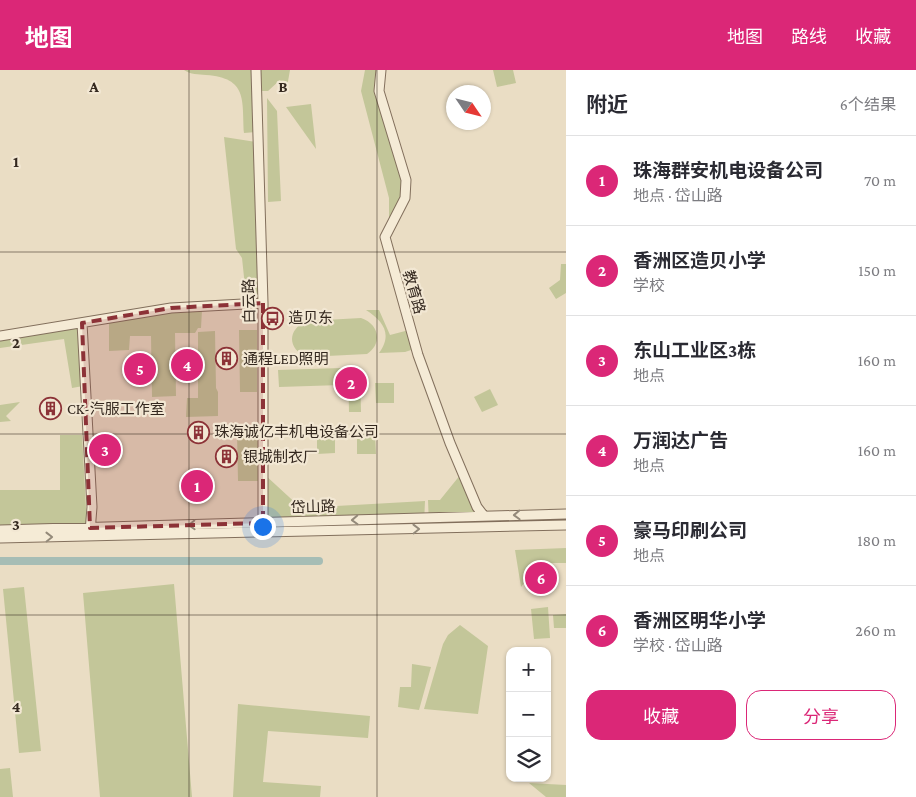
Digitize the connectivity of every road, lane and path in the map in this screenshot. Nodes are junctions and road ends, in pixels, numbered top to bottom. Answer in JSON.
{"nodes":[{"id":1,"x":256,"y":70,"type":"edge"},
{"id":2,"x":380,"y":70,"type":"edge"},
{"id":3,"x":263,"y":303,"type":"junction"},
{"id":4,"x":82,"y":322,"type":"junction"},
{"id":5,"x":0,"y":336,"type":"edge"},
{"id":6,"x":566,"y":514,"type":"edge"},
{"id":7,"x":484,"y":516,"type":"junction"},
{"id":8,"x":566,"y":526,"type":"edge"},
{"id":9,"x":263,"y":527,"type":"junction"},
{"id":10,"x":0,"y":530,"type":"edge"},
{"id":11,"x":90,"y":532,"type":"junction"},
{"id":12,"x":0,"y":538,"type":"edge"}],
"edges":[{"from":1,"to":3,"type":"street","name":"白云路"},
{"from":2,"to":7,"type":"street","name":"教育路"},
{"from":3,"to":4,"type":"street"},
{"from":3,"to":9,"type":"street","name":"白云路"},
{"from":4,"to":5,"type":"street"},
{"from":4,"to":11,"type":"street"},
{"from":6,"to":7,"type":"street","name":"岱山路","one_way":true},
{"from":7,"to":9,"type":"street","name":"岱山路","one_way":true},
{"from":9,"to":8,"type":"street","name":"岱山路","one_way":true},
{"from":9,"to":11,"type":"street","name":"岱山路"},
{"from":10,"to":11,"type":"street","name":"岱山路"},
{"from":12,"to":11,"type":"street","name":"岱山路","one_way":true}]}
